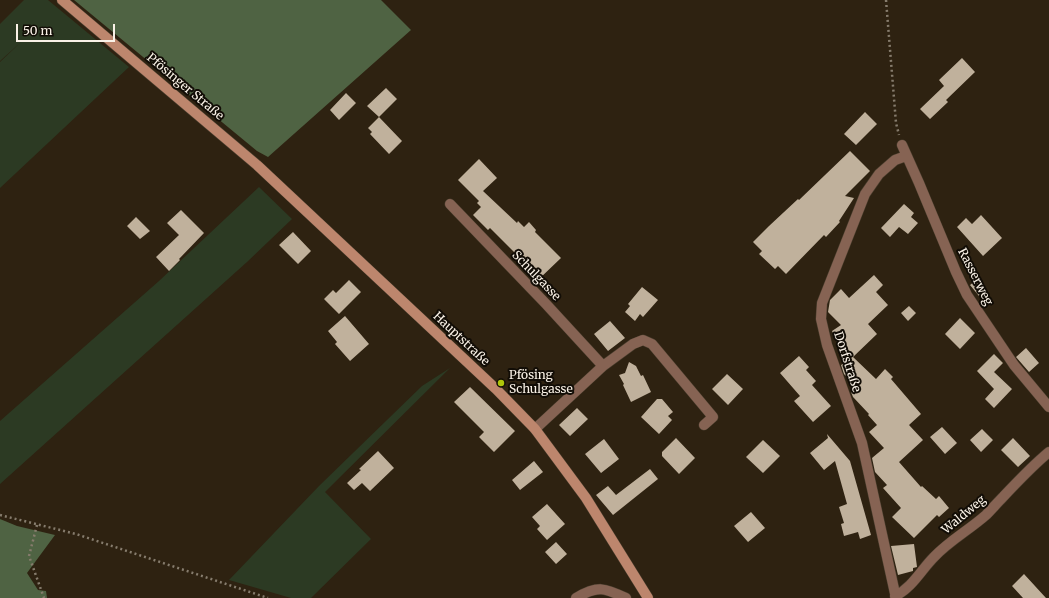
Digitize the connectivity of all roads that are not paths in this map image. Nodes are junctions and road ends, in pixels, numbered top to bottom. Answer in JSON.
{"nodes":[{"id":1,"x":62,"y":0,"type":"edge"},
{"id":2,"x":218,"y":132,"type":"joint"},
{"id":3,"x":902,"y":145,"type":"road end"},
{"id":4,"x":906,"y":156,"type":"junction"},
{"id":5,"x":450,"y":204,"type":"dead end"},
{"id":6,"x":603,"y":366,"type":"junction"},
{"id":7,"x":1049,"y":406,"type":"edge"},
{"id":8,"x":704,"y":425,"type":"dead end"},
{"id":9,"x":535,"y":429,"type":"junction"},
{"id":10,"x":1049,"y":452,"type":"edge"},
{"id":11,"x":895,"y":597,"type":"edge"},
{"id":12,"x":576,"y":598,"type":"edge"},
{"id":13,"x":626,"y":598,"type":"edge"},
{"id":14,"x":648,"y":598,"type":"edge"}],
"edges":[{"from":1,"to":2,"type":"street","name":"Pfösinger Straße"},
{"from":2,"to":9,"type":"street","name":"Hauptstraße"},
{"from":3,"to":4,"type":"street","name":"Rasserweg"},
{"from":4,"to":7,"type":"street","name":"Rasserweg"},
{"from":4,"to":11,"type":"street","name":"Dorfstraße"},
{"from":5,"to":6,"type":"street","name":"Schulgasse"},
{"from":6,"to":8,"type":"street"},
{"from":6,"to":9,"type":"street"},
{"from":9,"to":14,"type":"street","name":"Hauptstraße"},
{"from":10,"to":11,"type":"street","name":"Waldweg"},
{"from":12,"to":13,"type":"street"}]}
